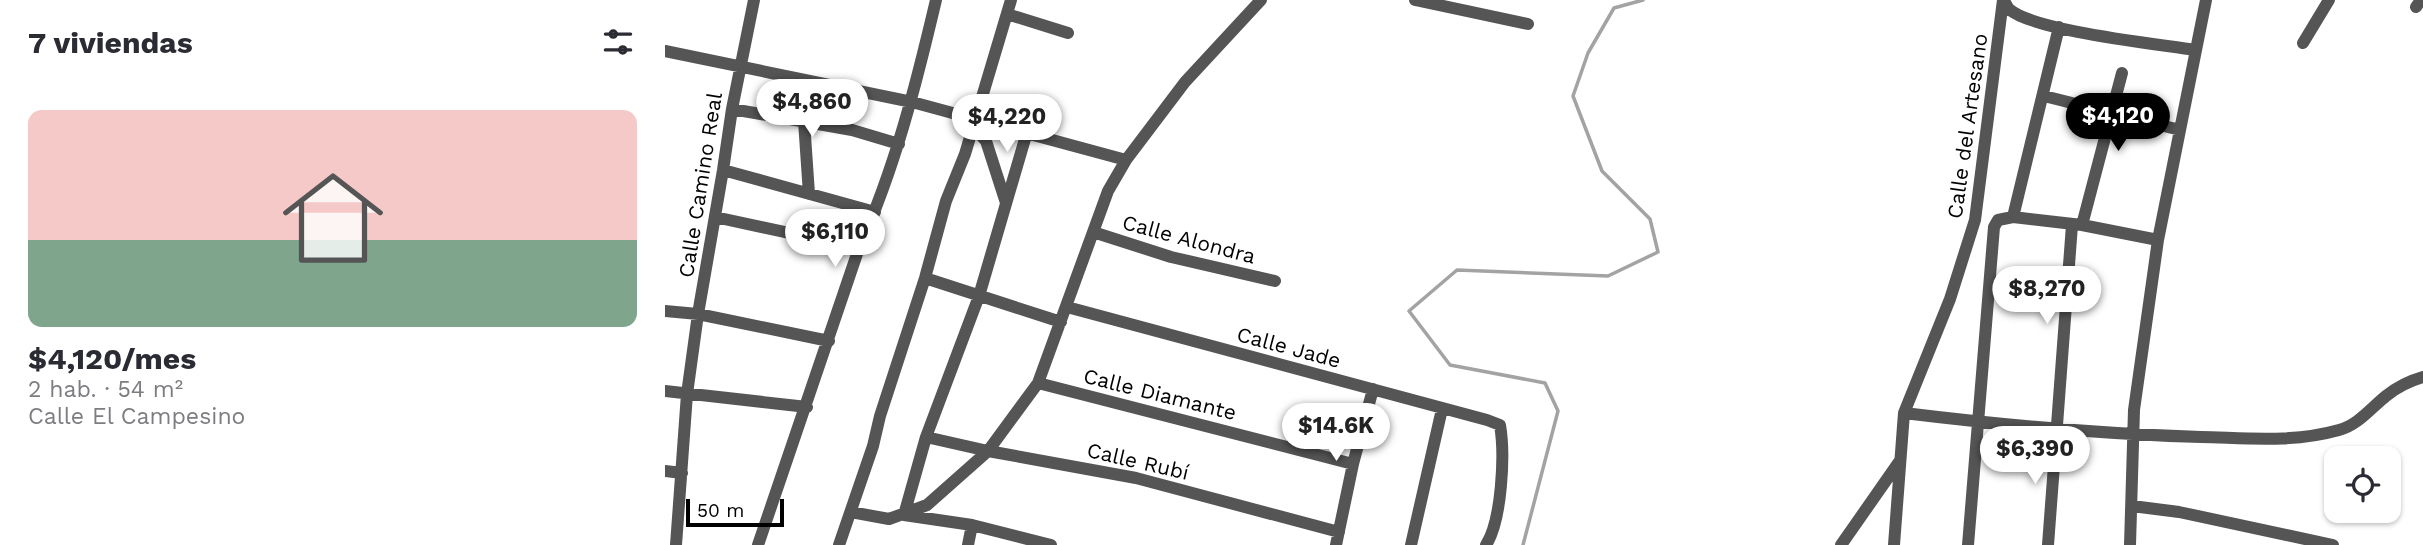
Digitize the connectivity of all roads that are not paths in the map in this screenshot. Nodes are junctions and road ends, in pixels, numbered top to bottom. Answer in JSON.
{"nodes":[{"id":1,"x":754,"y":0,"type":"edge"},
{"id":2,"x":936,"y":0,"type":"edge"},
{"id":3,"x":1010,"y":0,"type":"edge"},
{"id":4,"x":1261,"y":0,"type":"edge"},
{"id":5,"x":1415,"y":0,"type":"edge"},
{"id":6,"x":2003,"y":0,"type":"edge"},
{"id":7,"x":2206,"y":0,"type":"edge"},
{"id":8,"x":2329,"y":0,"type":"edge"},
{"id":9,"x":1007,"y":14,"type":"junction"},
{"id":10,"x":1528,"y":24,"type":"dead end"},
{"id":11,"x":2059,"y":27,"type":"junction"},
{"id":12,"x":1068,"y":33,"type":"dead end"},
{"id":13,"x":2303,"y":43,"type":"dead end"},
{"id":14,"x":2195,"y":50,"type":"junction"},
{"id":15,"x":665,"y":51,"type":"edge"},
{"id":16,"x":741,"y":65,"type":"junction"},
{"id":17,"x":2122,"y":73,"type":"dead end"},
{"id":18,"x":2044,"y":96,"type":"junction"},
{"id":19,"x":912,"y":102,"type":"junction"},
{"id":20,"x":731,"y":109,"type":"junction"},
{"id":21,"x":2111,"y":111,"type":"junction"},
{"id":22,"x":804,"y":121,"type":"junction"},
{"id":23,"x":974,"y":124,"type":"junction"},
{"id":24,"x":2181,"y":130,"type":"junction"},
{"id":25,"x":1027,"y":132,"type":"junction"},
{"id":26,"x":899,"y":144,"type":"junction"},
{"id":27,"x":1126,"y":160,"type":"junction"},
{"id":28,"x":723,"y":170,"type":"junction"},
{"id":29,"x":809,"y":194,"type":"junction"},
{"id":30,"x":1006,"y":203,"type":"junction"},
{"id":31,"x":875,"y":212,"type":"junction"},
{"id":32,"x":715,"y":217,"type":"junction"},
{"id":33,"x":2013,"y":217,"type":"junction"},
{"id":34,"x":2077,"y":225,"type":"junction"},
{"id":35,"x":1093,"y":232,"type":"junction"},
{"id":36,"x":2158,"y":240,"type":"junction"},
{"id":37,"x":859,"y":247,"type":"junction"},
{"id":38,"x":925,"y":278,"type":"junction"},
{"id":39,"x":1275,"y":281,"type":"dead end"},
{"id":40,"x":979,"y":296,"type":"junction"},
{"id":41,"x":1067,"y":307,"type":"junction"},
{"id":42,"x":665,"y":311,"type":"edge"},
{"id":43,"x":698,"y":314,"type":"junction"},
{"id":44,"x":1061,"y":323,"type":"junction"},
{"id":45,"x":829,"y":341,"type":"junction"},
{"id":46,"x":2423,"y":377,"type":"edge"},
{"id":47,"x":1038,"y":383,"type":"junction"},
{"id":48,"x":1373,"y":389,"type":"junction"},
{"id":49,"x":665,"y":391,"type":"edge"},
{"id":50,"x":687,"y":394,"type":"junction"},
{"id":51,"x":807,"y":407,"type":"junction"},
{"id":52,"x":1442,"y":409,"type":"junction"},
{"id":53,"x":1904,"y":413,"type":"junction"},
{"id":54,"x":1977,"y":422,"type":"junction"},
{"id":55,"x":2056,"y":429,"type":"junction"},
{"id":56,"x":2133,"y":435,"type":"junction"},
{"id":57,"x":926,"y":437,"type":"junction"},
{"id":58,"x":988,"y":451,"type":"junction"},
{"id":59,"x":1899,"y":462,"type":"junction"},
{"id":60,"x":1353,"y":464,"type":"junction"},
{"id":61,"x":665,"y":471,"type":"edge"},
{"id":62,"x":682,"y":473,"type":"junction"},
{"id":63,"x":2132,"y":506,"type":"junction"},
{"id":64,"x":851,"y":512,"type":"junction"},
{"id":65,"x":904,"y":515,"type":"junction"},
{"id":66,"x":972,"y":526,"type":"junction"},
{"id":67,"x":1338,"y":539,"type":"edge"},
{"id":68,"x":675,"y":545,"type":"edge"},
{"id":69,"x":758,"y":545,"type":"edge"},
{"id":70,"x":839,"y":545,"type":"edge"},
{"id":71,"x":968,"y":545,"type":"edge"},
{"id":72,"x":1051,"y":545,"type":"edge"},
{"id":73,"x":1411,"y":545,"type":"edge"},
{"id":74,"x":1486,"y":545,"type":"edge"},
{"id":75,"x":1841,"y":545,"type":"edge"},
{"id":76,"x":1893,"y":545,"type":"edge"},
{"id":77,"x":1968,"y":545,"type":"edge"},
{"id":78,"x":2048,"y":545,"type":"edge"},
{"id":79,"x":2130,"y":545,"type":"edge"},
{"id":80,"x":2333,"y":545,"type":"edge"}],
"edges":[{"from":1,"to":16,"type":"street","name":"Calle Camino Real"},
{"from":2,"to":19,"type":"street"},
{"from":3,"to":9,"type":"street"},
{"from":4,"to":27,"type":"street"},
{"from":5,"to":10,"type":"street"},
{"from":6,"to":11,"type":"street"},
{"from":6,"to":53,"type":"street","name":"Calle del Artesano"},
{"from":7,"to":14,"type":"street"},
{"from":8,"to":13,"type":"street"},
{"from":9,"to":12,"type":"street"},
{"from":9,"to":23,"type":"street"},
{"from":11,"to":14,"type":"street"},
{"from":11,"to":18,"type":"street"},
{"from":14,"to":24,"type":"street"},
{"from":15,"to":16,"type":"street"},
{"from":16,"to":19,"type":"street"},
{"from":16,"to":20,"type":"street","name":"Calle Camino Real"},
{"from":17,"to":21,"type":"street"},
{"from":18,"to":21,"type":"street"},
{"from":18,"to":33,"type":"street"},
{"from":19,"to":23,"type":"street"},
{"from":19,"to":26,"type":"street"},
{"from":20,"to":22,"type":"street"},
{"from":20,"to":28,"type":"street","name":"Calle Camino Real"},
{"from":21,"to":24,"type":"street"},
{"from":21,"to":34,"type":"street"},
{"from":22,"to":26,"type":"street"},
{"from":22,"to":29,"type":"street"},
{"from":23,"to":25,"type":"street"},
{"from":23,"to":30,"type":"street"},
{"from":23,"to":38,"type":"street"},
{"from":24,"to":36,"type":"street"},
{"from":25,"to":27,"type":"street"},
{"from":25,"to":30,"type":"street"},
{"from":26,"to":31,"type":"street"},
{"from":27,"to":35,"type":"street"},
{"from":28,"to":29,"type":"street"},
{"from":28,"to":32,"type":"street","name":"Calle Camino Real"},
{"from":29,"to":31,"type":"street"},
{"from":30,"to":40,"type":"street"},
{"from":31,"to":37,"type":"street"},
{"from":32,"to":37,"type":"street"},
{"from":32,"to":43,"type":"street","name":"Calle Camino Real"},
{"from":33,"to":34,"type":"street"},
{"from":33,"to":54,"type":"street"},
{"from":34,"to":36,"type":"street"},
{"from":34,"to":55,"type":"street"},
{"from":35,"to":39,"type":"street","name":"Calle Alondra"},
{"from":35,"to":41,"type":"street"},
{"from":36,"to":56,"type":"street"},
{"from":37,"to":45,"type":"street"},
{"from":38,"to":40,"type":"street"},
{"from":38,"to":64,"type":"street"},
{"from":40,"to":44,"type":"street"},
{"from":40,"to":57,"type":"street"},
{"from":41,"to":44,"type":"street"},
{"from":41,"to":48,"type":"street","name":"Calle Jade"},
{"from":42,"to":43,"type":"street"},
{"from":43,"to":45,"type":"street"},
{"from":43,"to":50,"type":"street","name":"Calle Camino Real"},
{"from":44,"to":47,"type":"street"},
{"from":45,"to":51,"type":"street"},
{"from":46,"to":56,"type":"street"},
{"from":47,"to":58,"type":"street"},
{"from":47,"to":60,"type":"street","name":"Calle Diamante"},
{"from":48,"to":52,"type":"street","name":"Calle Jade"},
{"from":48,"to":60,"type":"street"},
{"from":49,"to":50,"type":"street"},
{"from":50,"to":51,"type":"street"},
{"from":50,"to":62,"type":"street","name":"Calle Camino Real"},
{"from":51,"to":69,"type":"street"},
{"from":52,"to":73,"type":"street"},
{"from":52,"to":74,"type":"street","name":"Calle Jade"},
{"from":53,"to":54,"type":"street"},
{"from":53,"to":59,"type":"street","name":"Calle del Artesano"},
{"from":54,"to":55,"type":"street"},
{"from":54,"to":77,"type":"street"},
{"from":55,"to":56,"type":"street"},
{"from":55,"to":78,"type":"street"},
{"from":56,"to":63,"type":"street"},
{"from":57,"to":58,"type":"street","name":"Calle Rubí"},
{"from":57,"to":65,"type":"street"},
{"from":58,"to":65,"type":"street"},
{"from":58,"to":67,"type":"street","name":"Calle Rubí"},
{"from":59,"to":75,"type":"street"},
{"from":59,"to":76,"type":"street","name":"Calle del Artesano"},
{"from":60,"to":67,"type":"street"},
{"from":61,"to":62,"type":"street"},
{"from":62,"to":68,"type":"street","name":"Calle Camino Real"},
{"from":63,"to":79,"type":"street"},
{"from":63,"to":80,"type":"street"},
{"from":64,"to":65,"type":"street"},
{"from":64,"to":70,"type":"street"},
{"from":65,"to":66,"type":"street"},
{"from":66,"to":71,"type":"street"},
{"from":66,"to":72,"type":"street"}]}
